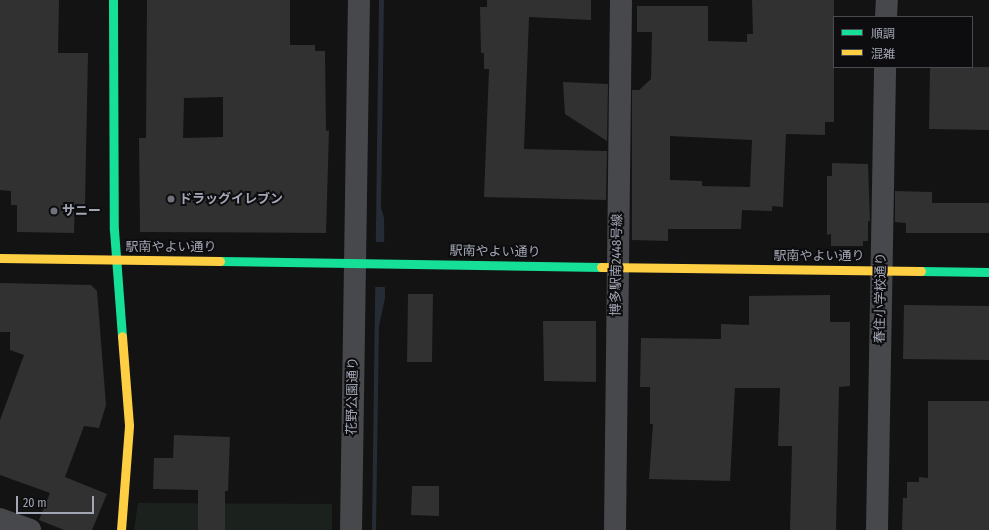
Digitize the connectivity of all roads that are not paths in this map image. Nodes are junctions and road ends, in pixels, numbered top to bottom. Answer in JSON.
{"nodes":[{"id":1,"x":113,"y":0,"type":"edge"},
{"id":2,"x":359,"y":0,"type":"edge"},
{"id":3,"x":621,"y":0,"type":"edge"},
{"id":4,"x":887,"y":0,"type":"edge"},
{"id":5,"x":886,"y":16,"type":"edge"},
{"id":6,"x":885,"y":68,"type":"edge"},
{"id":7,"x":0,"y":258,"type":"edge"},
{"id":8,"x":116,"y":260,"type":"junction"},
{"id":9,"x":354,"y":262,"type":"junction"},
{"id":10,"x":616,"y":268,"type":"junction"},
{"id":11,"x":882,"y":270,"type":"junction"},
{"id":12,"x":989,"y":272,"type":"edge"},
{"id":13,"x":0,"y":519,"type":"edge"},
{"id":14,"x":30,"y":530,"type":"edge"},
{"id":15,"x":121,"y":530,"type":"edge"},
{"id":16,"x":352,"y":530,"type":"edge"},
{"id":17,"x":614,"y":530,"type":"edge"},
{"id":18,"x":877,"y":530,"type":"edge"}],
"edges":[{"from":1,"to":8,"type":"street"},
{"from":2,"to":9,"type":"street","name":"花野公園通り"},
{"from":3,"to":10,"type":"street","name":"博多駅南2448号線"},
{"from":4,"to":5,"type":"street"},
{"from":6,"to":11,"type":"street","name":"春住小学校通り"},
{"from":7,"to":8,"type":"street","name":"駅南やよい通り"},
{"from":8,"to":9,"type":"street","name":"駅南やよい通り"},
{"from":8,"to":15,"type":"street"},
{"from":9,"to":10,"type":"street","name":"駅南やよい通り"},
{"from":9,"to":16,"type":"street","name":"花野公園通り"},
{"from":10,"to":11,"type":"street","name":"駅南やよい通り"},
{"from":10,"to":17,"type":"street","name":"博多駅南2448号線"},
{"from":11,"to":12,"type":"street","name":"駅南やよい通り"},
{"from":11,"to":18,"type":"street","name":"春住小学校通り"},
{"from":13,"to":14,"type":"street"}]}
